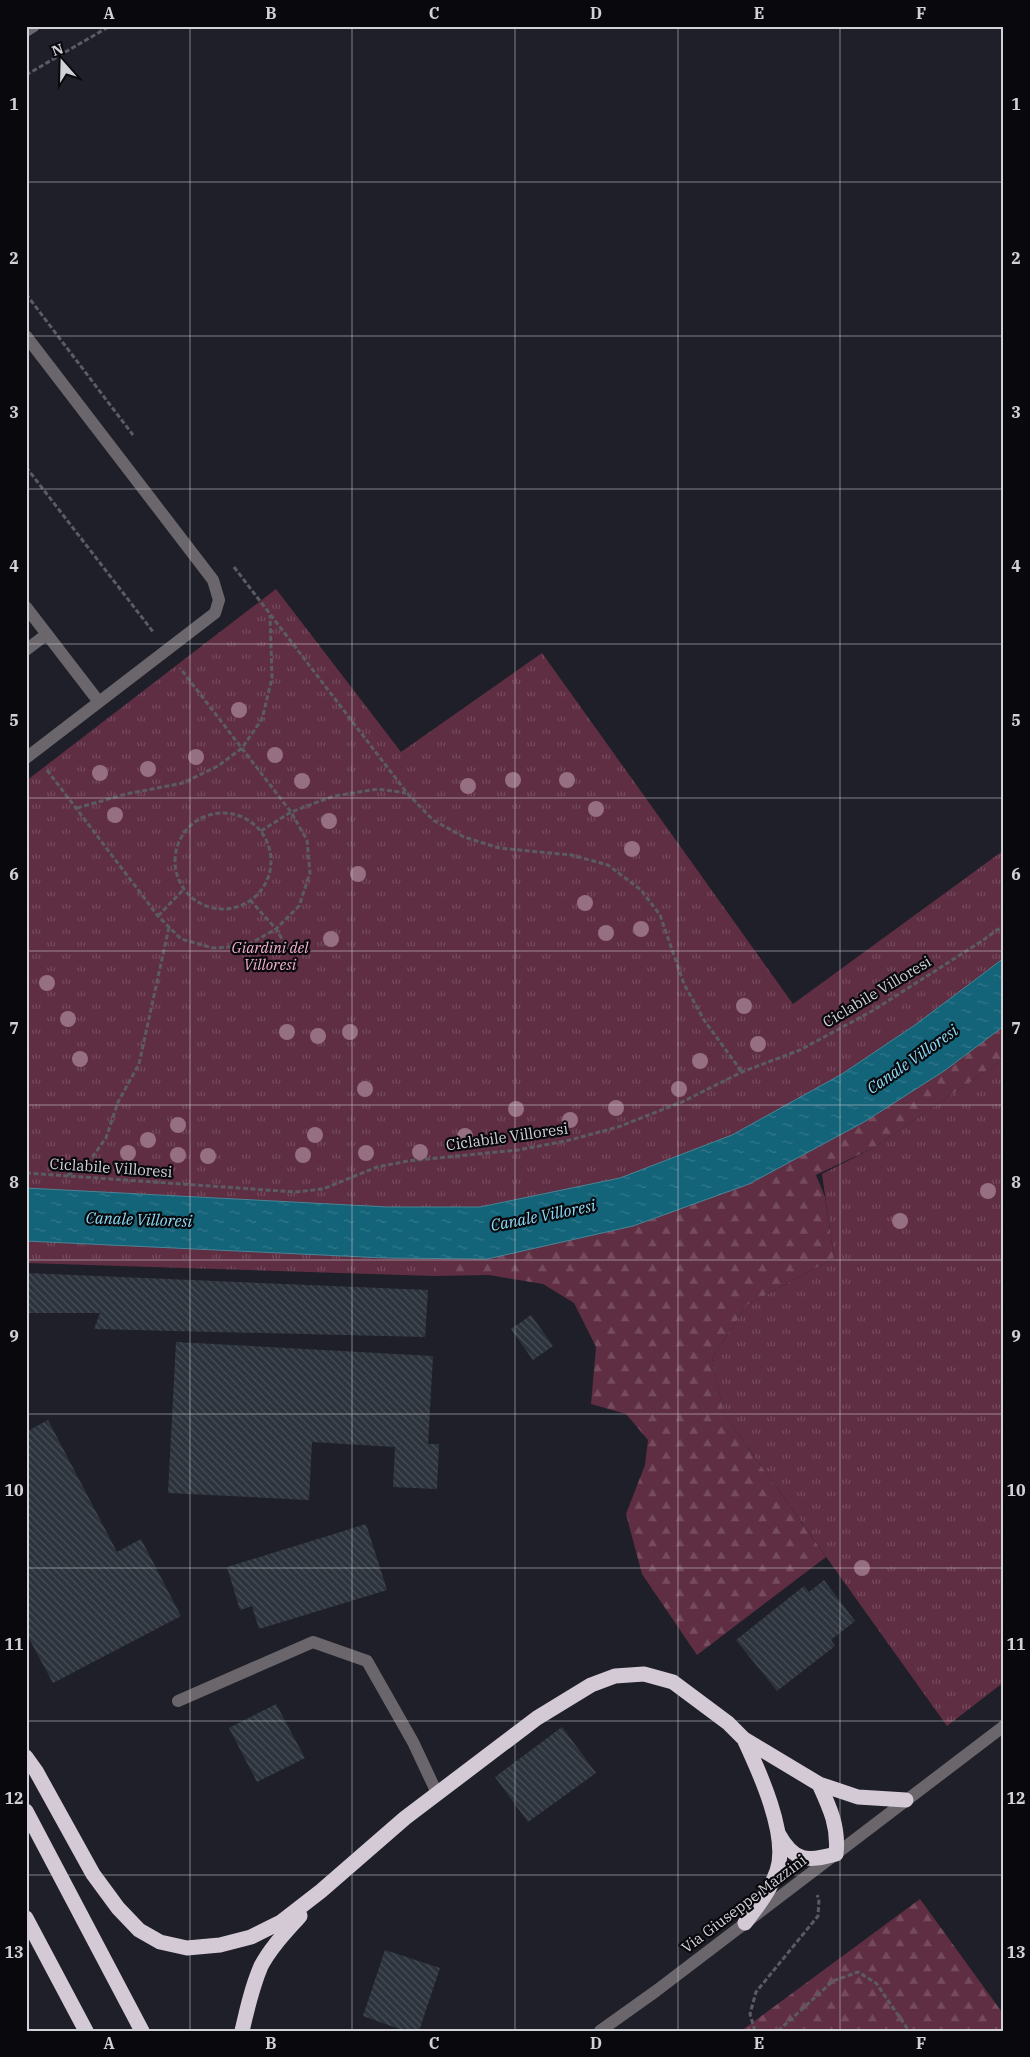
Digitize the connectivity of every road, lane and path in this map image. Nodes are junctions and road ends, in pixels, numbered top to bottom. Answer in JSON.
{"nodes":[{"id":1,"x":34,"y":26,"type":"edge"},
{"id":2,"x":110,"y":26,"type":"edge"},
{"id":3,"x":26,"y":31,"type":"edge"},
{"id":4,"x":26,"y":75,"type":"edge"},
{"id":5,"x":26,"y":294,"type":"edge"},
{"id":6,"x":26,"y":336,"type":"edge"},
{"id":7,"x":139,"y":443,"type":"dead end"},
{"id":8,"x":26,"y":467,"type":"edge"},
{"id":9,"x":228,"y":560,"type":"dead end"},
{"id":10,"x":26,"y":607,"type":"edge"},
{"id":11,"x":270,"y":615,"type":"junction"},
{"id":12,"x":47,"y":634,"type":"junction"},
{"id":13,"x":26,"y":650,"type":"edge"},
{"id":14,"x":167,"y":650,"type":"junction"},
{"id":15,"x":99,"y":702,"type":"junction"},
{"id":16,"x":242,"y":748,"type":"junction"},
{"id":17,"x":30,"y":755,"type":"edge"},
{"id":18,"x":407,"y":793,"type":"junction"},
{"id":19,"x":77,"y":808,"type":"junction"},
{"id":20,"x":291,"y":812,"type":"junction"},
{"id":21,"x":261,"y":831,"type":"junction"},
{"id":22,"x":184,"y":890,"type":"junction"},
{"id":23,"x":250,"y":900,"type":"junction"},
{"id":24,"x":158,"y":916,"type":"junction"},
{"id":25,"x":1004,"y":925,"type":"edge"},
{"id":26,"x":169,"y":927,"type":"junction"},
{"id":27,"x":276,"y":929,"type":"junction"},
{"id":28,"x":290,"y":952,"type":"dead end"},
{"id":29,"x":742,"y":1072,"type":"junction"},
{"id":30,"x":26,"y":1173,"type":"edge"},
{"id":31,"x":68,"y":1176,"type":"junction"},
{"id":32,"x":178,"y":1701,"type":"dead end"},
{"id":33,"x":1004,"y":1726,"type":"edge"},
{"id":34,"x":744,"y":1739,"type":"junction"},
{"id":35,"x":26,"y":1757,"type":"edge"},
{"id":36,"x":818,"y":1784,"type":"junction"},
{"id":37,"x":437,"y":1793,"type":"junction"},
{"id":38,"x":906,"y":1800,"type":"junction"},
{"id":39,"x":26,"y":1811,"type":"edge"},
{"id":40,"x":778,"y":1832,"type":"junction"},
{"id":41,"x":836,"y":1854,"type":"junction"},
{"id":42,"x":808,"y":1876,"type":"junction"},
{"id":43,"x":321,"y":1891,"type":"junction"},
{"id":44,"x":26,"y":1918,"type":"edge"},
{"id":45,"x":745,"y":1924,"type":"junction"},
{"id":46,"x":86,"y":2031,"type":"edge"},
{"id":47,"x":142,"y":2031,"type":"edge"},
{"id":48,"x":242,"y":2031,"type":"edge"},
{"id":49,"x":600,"y":2031,"type":"edge"},
{"id":50,"x":755,"y":2031,"type":"edge"},
{"id":51,"x":778,"y":2031,"type":"edge"},
{"id":52,"x":909,"y":2031,"type":"edge"}],
"edges":[{"from":1,"to":3,"type":"street"},
{"from":2,"to":4,"type":"path"},
{"from":5,"to":7,"type":"path"},
{"from":6,"to":14,"type":"street"},
{"from":8,"to":14,"type":"path"},
{"from":9,"to":11,"type":"path"},
{"from":10,"to":12,"type":"street"},
{"from":11,"to":16,"type":"path"},
{"from":11,"to":18,"type":"path"},
{"from":12,"to":13,"type":"street"},
{"from":12,"to":15,"type":"street"},
{"from":14,"to":15,"type":"street"},
{"from":14,"to":16,"type":"path"},
{"from":15,"to":17,"type":"street"},
{"from":16,"to":19,"type":"path"},
{"from":16,"to":20,"type":"path"},
{"from":17,"to":19,"type":"path"},
{"from":18,"to":20,"type":"path"},
{"from":18,"to":29,"type":"path"},
{"from":19,"to":24,"type":"path"},
{"from":20,"to":21,"type":"path"},
{"from":20,"to":27,"type":"path"},
{"from":21,"to":22,"type":"path"},
{"from":21,"to":23,"type":"path"},
{"from":22,"to":23,"type":"path"},
{"from":22,"to":24,"type":"path"},
{"from":23,"to":27,"type":"path"},
{"from":24,"to":26,"type":"path"},
{"from":25,"to":29,"type":"path","name":"Ciclabile Villoresi"},
{"from":26,"to":27,"type":"path"},
{"from":26,"to":31,"type":"path"},
{"from":27,"to":28,"type":"path"},
{"from":29,"to":31,"type":"path","name":"Ciclabile Villoresi"},
{"from":30,"to":31,"type":"path","name":"Ciclabile Villoresi"},
{"from":32,"to":37,"type":"street"},
{"from":33,"to":38,"type":"street","name":"Via Giuseppe Mazzini"},
{"from":34,"to":36,"type":"highway"},
{"from":34,"to":37,"type":"highway"},
{"from":34,"to":40,"type":"highway"},
{"from":35,"to":43,"type":"highway"},
{"from":36,"to":38,"type":"highway"},
{"from":36,"to":41,"type":"highway"},
{"from":37,"to":43,"type":"highway"},
{"from":38,"to":41,"type":"street","name":"Via Giuseppe Mazzini"},
{"from":39,"to":47,"type":"highway"},
{"from":40,"to":41,"type":"highway"},
{"from":40,"to":45,"type":"highway"},
{"from":41,"to":42,"type":"street","name":"Via Giuseppe Mazzini"},
{"from":42,"to":45,"type":"street","name":"Via Giuseppe Mazzini"},
{"from":42,"to":50,"type":"path"},
{"from":43,"to":48,"type":"highway"},
{"from":44,"to":46,"type":"highway"},
{"from":45,"to":49,"type":"street","name":"Via Giuseppe Mazzini"},
{"from":51,"to":52,"type":"path"}]}
